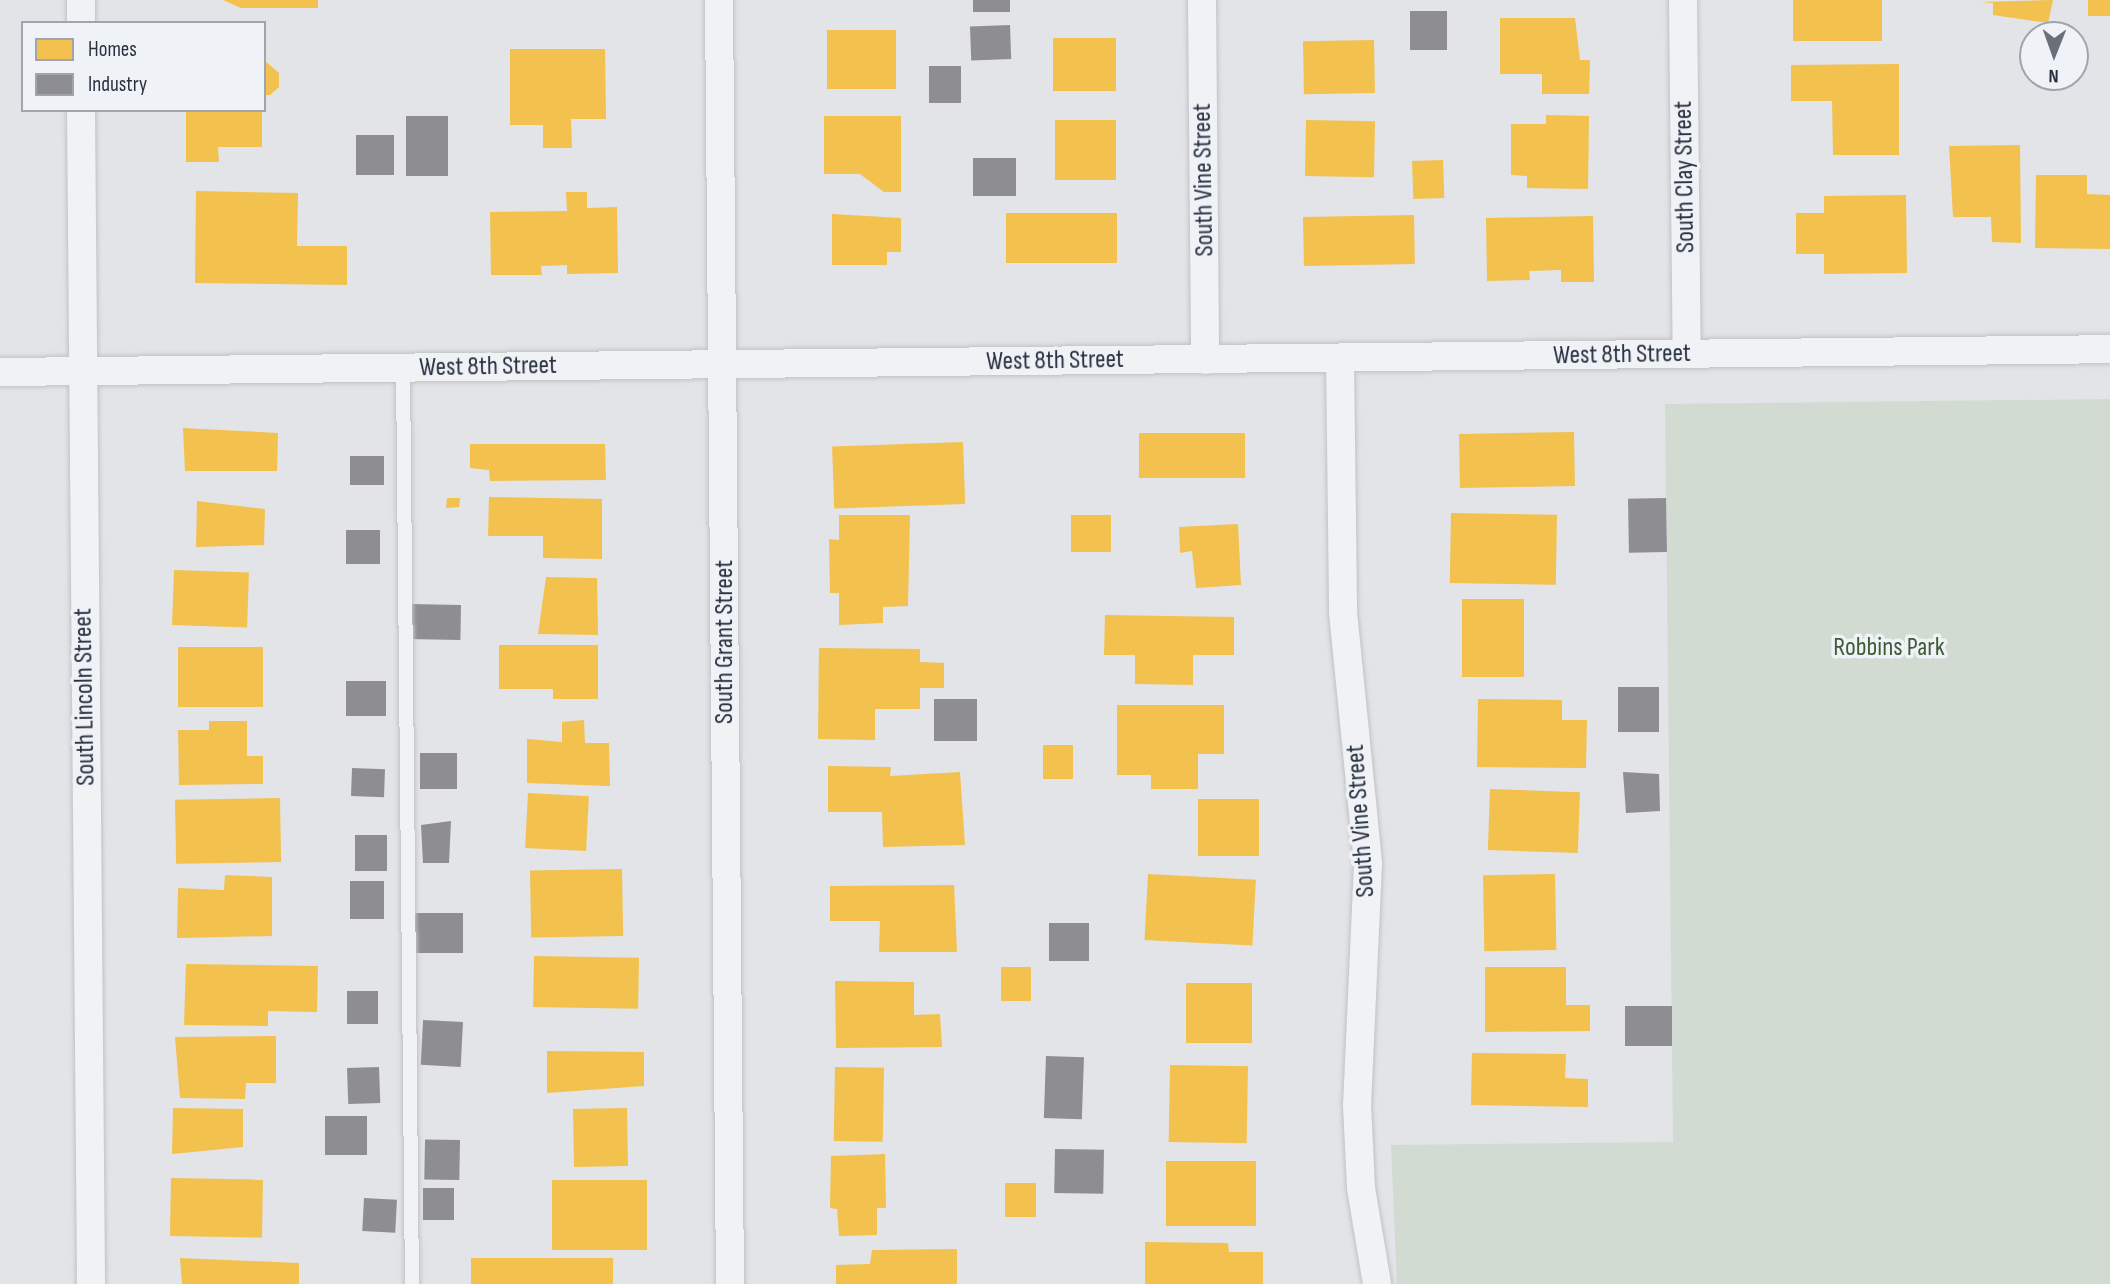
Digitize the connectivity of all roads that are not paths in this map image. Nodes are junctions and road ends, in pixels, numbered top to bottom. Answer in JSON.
{"nodes":[{"id":1,"x":81,"y":0,"type":"edge"},
{"id":2,"x":719,"y":0,"type":"edge"},
{"id":3,"x":1202,"y":0,"type":"edge"},
{"id":4,"x":1683,"y":0,"type":"edge"},
{"id":5,"x":81,"y":21,"type":"edge"},
{"id":6,"x":81,"y":112,"type":"edge"},
{"id":7,"x":2110,"y":349,"type":"edge"},
{"id":8,"x":1687,"y":354,"type":"junction"},
{"id":9,"x":1340,"y":358,"type":"junction"},
{"id":10,"x":1205,"y":360,"type":"junction"},
{"id":11,"x":723,"y":365,"type":"junction"},
{"id":12,"x":403,"y":368,"type":"junction"},
{"id":13,"x":81,"y":371,"type":"junction"},
{"id":14,"x":0,"y":372,"type":"edge"},
{"id":15,"x":91,"y":1284,"type":"edge"},
{"id":16,"x":412,"y":1284,"type":"edge"},
{"id":17,"x":730,"y":1284,"type":"edge"},
{"id":18,"x":1377,"y":1284,"type":"edge"}],
"edges":[{"from":1,"to":5,"type":"street"},
{"from":2,"to":11,"type":"street","name":"South Grant Street"},
{"from":3,"to":10,"type":"street","name":"South Vine Street"},
{"from":4,"to":8,"type":"street","name":"South Clay Street"},
{"from":6,"to":13,"type":"street","name":"South Lincoln Street"},
{"from":7,"to":8,"type":"street","name":"West 8th Street"},
{"from":8,"to":9,"type":"street","name":"West 8th Street"},
{"from":9,"to":10,"type":"street","name":"West 8th Street"},
{"from":9,"to":18,"type":"street","name":"South Vine Street"},
{"from":10,"to":11,"type":"street","name":"West 8th Street"},
{"from":11,"to":12,"type":"street","name":"West 8th Street"},
{"from":11,"to":17,"type":"street","name":"South Grant Street"},
{"from":12,"to":13,"type":"street","name":"West 8th Street"},
{"from":12,"to":16,"type":"lane"},
{"from":13,"to":14,"type":"street","name":"West 8th Street"},
{"from":13,"to":15,"type":"street","name":"South Lincoln Street"}]}
